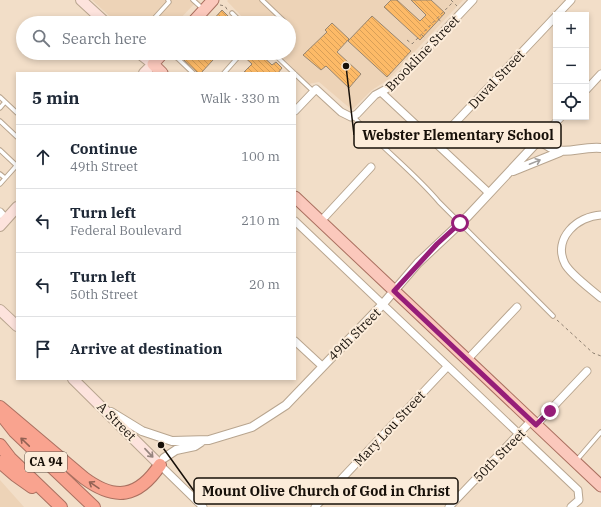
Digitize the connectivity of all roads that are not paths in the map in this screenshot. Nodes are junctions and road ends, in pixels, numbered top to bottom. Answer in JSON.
{"nodes":[{"id":1,"x":81,"y":0,"type":"edge"},
{"id":2,"x":168,"y":0,"type":"edge"},
{"id":3,"x":193,"y":0,"type":"edge"},
{"id":4,"x":262,"y":0,"type":"edge"},
{"id":5,"x":473,"y":0,"type":"edge"},
{"id":6,"x":571,"y":0,"type":"edge"},
{"id":7,"x":217,"y":2,"type":"edge"},
{"id":8,"x":204,"y":10,"type":"junction"},
{"id":9,"x":559,"y":12,"type":"edge"},
{"id":10,"x":232,"y":13,"type":"road end"},
{"id":11,"x":98,"y":16,"type":"edge"},
{"id":12,"x":157,"y":16,"type":"edge"},
{"id":13,"x":198,"y":16,"type":"edge"},
{"id":14,"x":235,"y":16,"type":"edge"},
{"id":15,"x":279,"y":16,"type":"edge"},
{"id":16,"x":553,"y":18,"type":"edge"},
{"id":17,"x":148,"y":60,"type":"edge"},
{"id":18,"x":157,"y":60,"type":"edge"},
{"id":19,"x":180,"y":60,"type":"edge"},
{"id":20,"x":235,"y":60,"type":"edge"},
{"id":21,"x":281,"y":60,"type":"edge"},
{"id":22,"x":153,"y":64,"type":"junction"},
{"id":23,"x":145,"y":72,"type":"edge"},
{"id":24,"x":161,"y":72,"type":"edge"},
{"id":25,"x":192,"y":72,"type":"edge"},
{"id":26,"x":225,"y":72,"type":"edge"},
{"id":27,"x":294,"y":72,"type":"edge"},
{"id":28,"x":296,"y":74,"type":"edge"},
{"id":29,"x":601,"y":74,"type":"edge"},
{"id":30,"x":589,"y":87,"type":"edge"},
{"id":31,"x":315,"y":90,"type":"junction"},
{"id":32,"x":382,"y":93,"type":"junction"},
{"id":33,"x":0,"y":97,"type":"edge"},
{"id":34,"x":5,"y":102,"type":"junction"},
{"id":35,"x":0,"y":108,"type":"edge"},
{"id":36,"x":296,"y":110,"type":"edge"},
{"id":37,"x":16,"y":112,"type":"edge"},
{"id":38,"x":352,"y":117,"type":"junction"},
{"id":39,"x":558,"y":120,"type":"edge"},
{"id":40,"x":0,"y":121,"type":"edge"},
{"id":41,"x":16,"y":136,"type":"edge"},
{"id":42,"x":539,"y":140,"type":"junction"},
{"id":43,"x":436,"y":143,"type":"junction"},
{"id":44,"x":601,"y":148,"type":"edge"},
{"id":45,"x":0,"y":150,"type":"edge"},
{"id":46,"x":560,"y":152,"type":"junction"},
{"id":47,"x":16,"y":165,"type":"edge"},
{"id":48,"x":16,"y":167,"type":"edge"},
{"id":49,"x":371,"y":167,"type":"dead end"},
{"id":50,"x":510,"y":173,"type":"junction"},
{"id":51,"x":0,"y":174,"type":"edge"},
{"id":52,"x":5,"y":178,"type":"junction"},
{"id":53,"x":0,"y":184,"type":"edge"},
{"id":54,"x":489,"y":193,"type":"junction"},
{"id":55,"x":296,"y":198,"type":"edge"},
{"id":56,"x":16,"y":208,"type":"edge"},
{"id":57,"x":601,"y":215,"type":"edge"},
{"id":58,"x":2,"y":219,"type":"edge"},
{"id":59,"x":320,"y":221,"type":"junction"},
{"id":60,"x":296,"y":222,"type":"edge"},
{"id":61,"x":460,"y":223,"type":"junction"},
{"id":62,"x":394,"y":291,"type":"junction"},
{"id":63,"x":601,"y":298,"type":"edge"},
{"id":64,"x":382,"y":305,"type":"junction"},
{"id":65,"x":517,"y":308,"type":"dead end"},
{"id":66,"x":0,"y":310,"type":"edge"},
{"id":67,"x":553,"y":316,"type":"road end"},
{"id":68,"x":16,"y":325,"type":"edge"},
{"id":69,"x":296,"y":342,"type":"edge"},
{"id":70,"x":467,"y":360,"type":"junction"},
{"id":71,"x":322,"y":366,"type":"junction"},
{"id":72,"x":447,"y":367,"type":"junction"},
{"id":73,"x":587,"y":371,"type":"dead end"},
{"id":74,"x":74,"y":380,"type":"edge"},
{"id":75,"x":0,"y":406,"type":"edge"},
{"id":76,"x":102,"y":406,"type":"junction"},
{"id":77,"x":0,"y":413,"type":"edge"},
{"id":78,"x":534,"y":423,"type":"junction"},
{"id":79,"x":601,"y":432,"type":"edge"},
{"id":80,"x":518,"y":434,"type":"junction"},
{"id":81,"x":204,"y":440,"type":"junction"},
{"id":82,"x":172,"y":441,"type":"junction"},
{"id":83,"x":0,"y":445,"type":"edge"},
{"id":84,"x":0,"y":462,"type":"edge"},
{"id":85,"x":162,"y":462,"type":"junction"},
{"id":86,"x":575,"y":462,"type":"junction"},
{"id":87,"x":601,"y":486,"type":"edge"},
{"id":88,"x":58,"y":505,"type":"edge"},
{"id":89,"x":94,"y":507,"type":"edge"},
{"id":90,"x":204,"y":507,"type":"edge"},
{"id":91,"x":315,"y":507,"type":"edge"},
{"id":92,"x":449,"y":507,"type":"edge"},
{"id":93,"x":572,"y":507,"type":"edge"}],
"edges":[{"from":1,"to":11,"type":"main road"},
{"from":2,"to":12,"type":"lane"},
{"from":3,"to":8,"type":"lane"},
{"from":4,"to":15,"type":"lane"},
{"from":5,"to":32,"type":"street","name":"Brookline Street"},
{"from":6,"to":9,"type":"street","name":"Duval Street"},
{"from":7,"to":8,"type":"main road"},
{"from":8,"to":13,"type":"main road"},
{"from":10,"to":14,"type":"lane"},
{"from":16,"to":43,"type":"street","name":"Duval Street"},
{"from":17,"to":22,"type":"main road"},
{"from":18,"to":22,"type":"main road"},
{"from":19,"to":25,"type":"lane"},
{"from":20,"to":26,"type":"lane"},
{"from":21,"to":27,"type":"lane"},
{"from":22,"to":23,"type":"main road"},
{"from":22,"to":24,"type":"main road"},
{"from":28,"to":31,"type":"lane"},
{"from":29,"to":30,"type":"street"},
{"from":31,"to":36,"type":"street"},
{"from":31,"to":38,"type":"street"},
{"from":32,"to":38,"type":"street","name":"Brookline Street"},
{"from":32,"to":43,"type":"street"},
{"from":33,"to":34,"type":"lane"},
{"from":34,"to":35,"type":"lane"},
{"from":34,"to":37,"type":"lane"},
{"from":38,"to":61,"type":"lane"},
{"from":39,"to":42,"type":"street","name":"49th Street"},
{"from":40,"to":41,"type":"lane"},
{"from":42,"to":46,"type":"street"},
{"from":42,"to":50,"type":"street","name":"49th Street"},
{"from":43,"to":54,"type":"street"},
{"from":44,"to":46,"type":"street"},
{"from":45,"to":47,"type":"lane"},
{"from":50,"to":46,"type":"street","one_way":true},
{"from":48,"to":52,"type":"lane"},
{"from":49,"to":59,"type":"street"},
{"from":50,"to":54,"type":"street","name":"49th Street"},
{"from":51,"to":52,"type":"lane"},
{"from":52,"to":53,"type":"lane"},
{"from":54,"to":61,"type":"street","name":"49th Street"},
{"from":55,"to":59,"type":"main road"},
{"from":56,"to":58,"type":"main road"},
{"from":57,"to":63,"type":"street"},
{"from":59,"to":62,"type":"main road"},
{"from":60,"to":64,"type":"street"},
{"from":61,"to":62,"type":"street","name":"49th Street"},
{"from":61,"to":67,"type":"lane"},
{"from":62,"to":64,"type":"street","name":"49th Street"},
{"from":62,"to":70,"type":"main road"},
{"from":64,"to":71,"type":"street","name":"49th Street"},
{"from":64,"to":72,"type":"street"},
{"from":65,"to":70,"type":"street"},
{"from":66,"to":68,"type":"main road"},
{"from":69,"to":71,"type":"street"},
{"from":70,"to":78,"type":"main road"},
{"from":71,"to":81,"type":"street","name":"49th Street"},
{"from":72,"to":80,"type":"street"},
{"from":72,"to":91,"type":"street","name":"Mary Lou Street"},
{"from":73,"to":78,"type":"street","name":"50th Street"},
{"from":74,"to":76,"type":"main road","name":"A Street"},
{"from":85,"to":75,"type":"highway","one_way":true},
{"from":76,"to":82,"type":"street","name":"49th Street"},
{"from":76,"to":85,"type":"main road","name":"A Street","one_way":true},
{"from":89,"to":77,"type":"highway","number":"CA 94","one_way":true},
{"from":78,"to":80,"type":"street","name":"50th Street"},
{"from":78,"to":86,"type":"main road"},
{"from":79,"to":86,"type":"lane"},
{"from":80,"to":92,"type":"street","name":"50th Street"},
{"from":80,"to":93,"type":"street"},
{"from":81,"to":82,"type":"street","name":"49th Street"},
{"from":81,"to":85,"type":"street"},
{"from":82,"to":85,"type":"street"},
{"from":83,"to":88,"type":"highway","number":"CA 94"},
{"from":84,"to":88,"type":"highway"},
{"from":85,"to":90,"type":"street","name":"A Street"},
{"from":86,"to":87,"type":"main road"}]}
